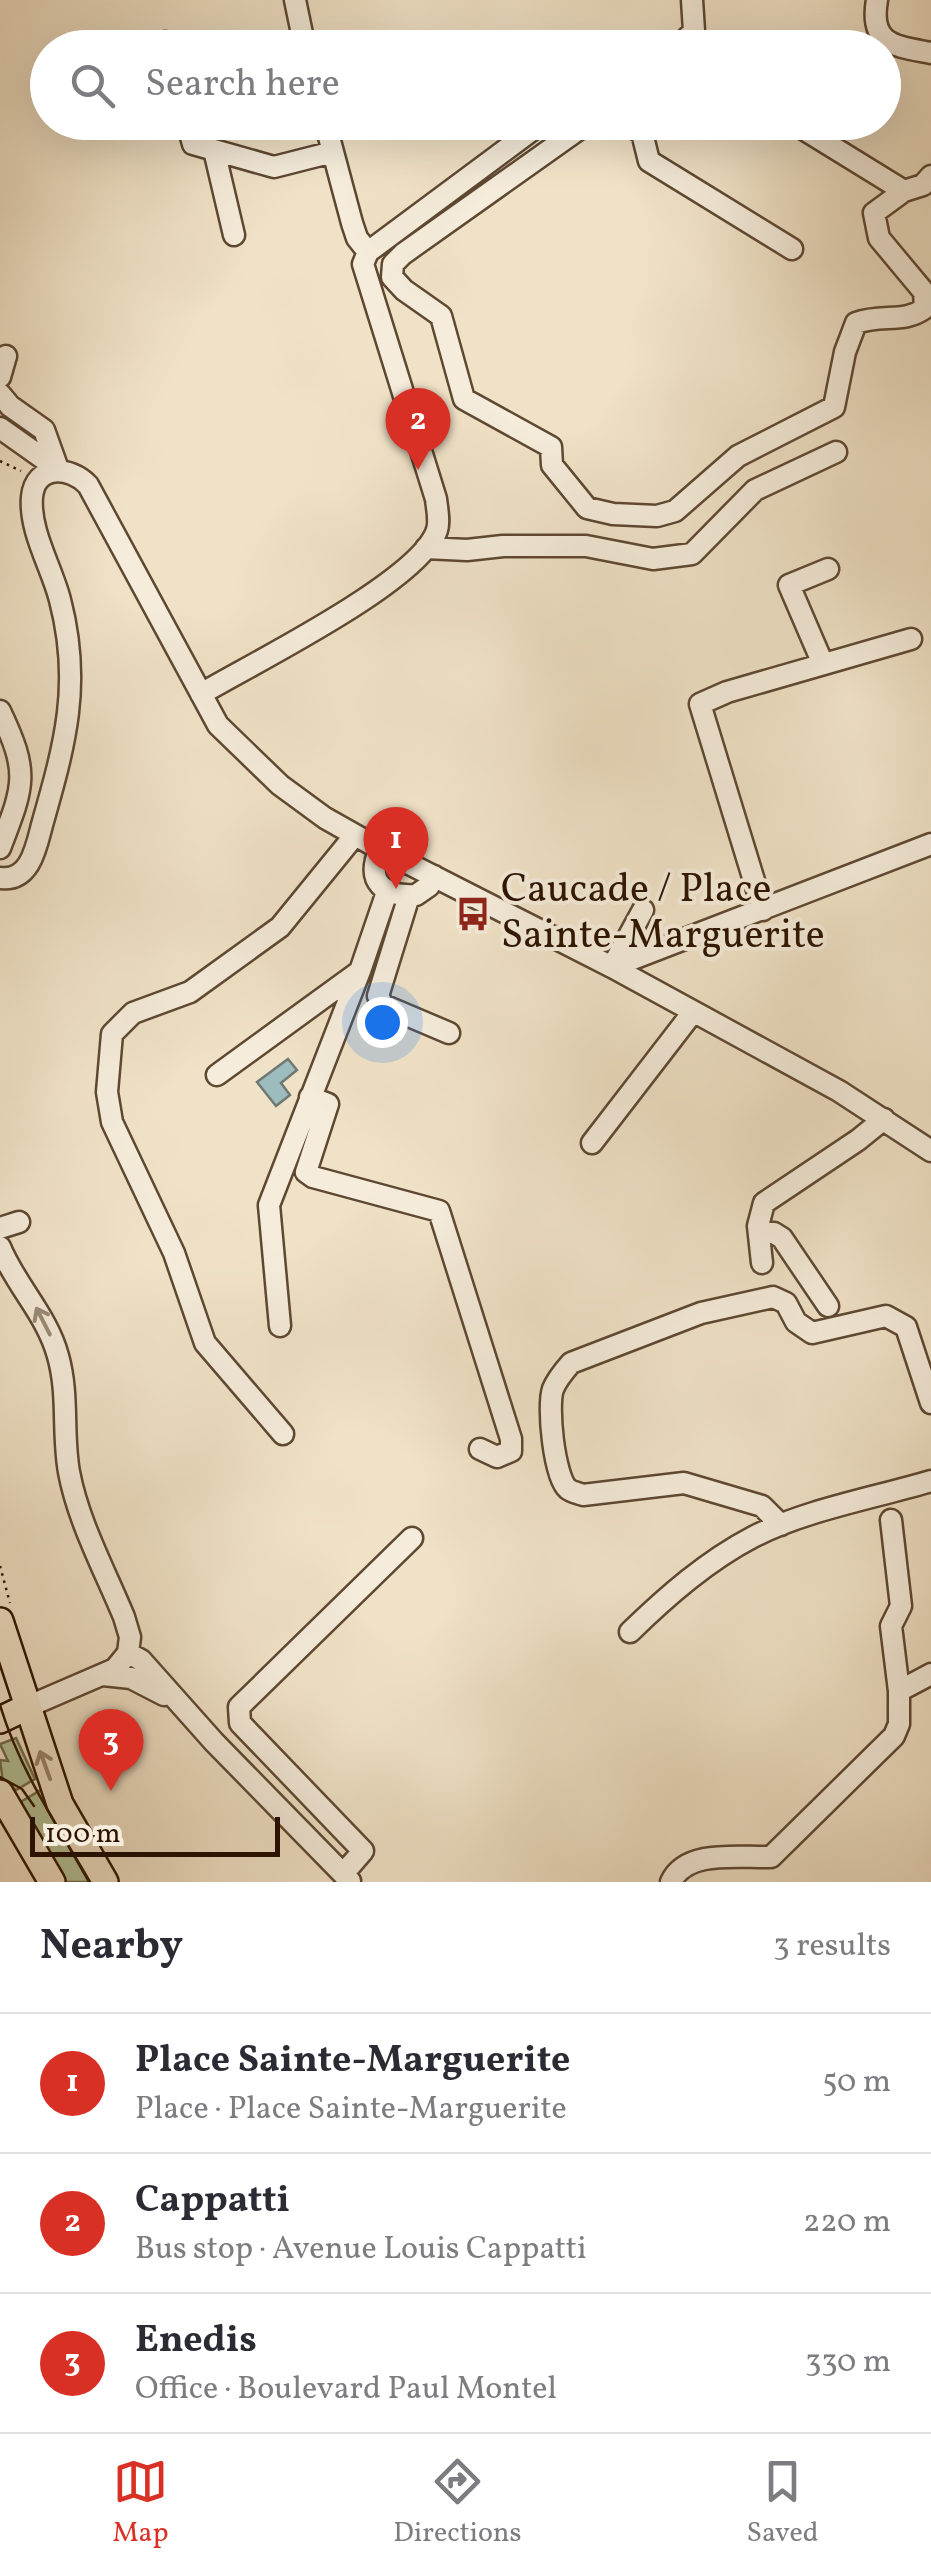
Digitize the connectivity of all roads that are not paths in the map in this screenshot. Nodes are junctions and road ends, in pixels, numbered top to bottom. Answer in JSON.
{"nodes":[{"id":1,"x":295,"y":0,"type":"edge"},
{"id":2,"x":692,"y":0,"type":"edge"},
{"id":3,"x":877,"y":0,"type":"edge"},
{"id":4,"x":301,"y":30,"type":"edge"},
{"id":5,"x":694,"y":30,"type":"edge"},
{"id":6,"x":879,"y":30,"type":"edge"},
{"id":7,"x":901,"y":47,"type":"edge"},
{"id":8,"x":931,"y":52,"type":"edge"},
{"id":9,"x":192,"y":140,"type":"edge"},
{"id":10,"x":329,"y":140,"type":"edge"},
{"id":11,"x":519,"y":140,"type":"edge"},
{"id":12,"x":564,"y":140,"type":"edge"},
{"id":13,"x":644,"y":140,"type":"edge"},
{"id":14,"x":821,"y":140,"type":"edge"},
{"id":15,"x":214,"y":150,"type":"junction"},
{"id":16,"x":333,"y":152,"type":"junction"},
{"id":17,"x":931,"y":176,"type":"edge"},
{"id":18,"x":904,"y":191,"type":"junction"},
{"id":19,"x":234,"y":235,"type":"dead end"},
{"id":20,"x":792,"y":249,"type":"dead end"},
{"id":21,"x":368,"y":252,"type":"junction"},
{"id":22,"x":928,"y":309,"type":"edge"},
{"id":23,"x":0,"y":394,"type":"edge"},
{"id":24,"x":0,"y":428,"type":"edge"},
{"id":25,"x":836,"y":452,"type":"dead end"},
{"id":26,"x":48,"y":474,"type":"junction"},
{"id":27,"x":426,"y":548,"type":"junction"},
{"id":28,"x":828,"y":569,"type":"dead end"},
{"id":29,"x":911,"y":639,"type":"dead end"},
{"id":30,"x":823,"y":664,"type":"junction"},
{"id":31,"x":201,"y":694,"type":"junction"},
{"id":32,"x":0,"y":711,"type":"edge"},
{"id":33,"x":8,"y":745,"type":"edge"},
{"id":34,"x":355,"y":835,"type":"junction"},
{"id":35,"x":931,"y":844,"type":"edge"},
{"id":36,"x":0,"y":848,"type":"edge"},
{"id":37,"x":380,"y":849,"type":"junction"},
{"id":38,"x":434,"y":876,"type":"junction"},
{"id":39,"x":1,"y":880,"type":"edge"},
{"id":40,"x":387,"y":892,"type":"junction"},
{"id":41,"x":409,"y":896,"type":"junction"},
{"id":42,"x":643,"y":910,"type":"dead end"},
{"id":43,"x":763,"y":910,"type":"junction"},
{"id":44,"x":612,"y":968,"type":"junction"},
{"id":45,"x":360,"y":970,"type":"junction"},
{"id":46,"x":693,"y":1012,"type":"junction"},
{"id":47,"x":449,"y":1033,"type":"dead end"},
{"id":48,"x":217,"y":1075,"type":"dead end"},
{"id":49,"x":310,"y":1097,"type":"junction"},
{"id":50,"x":884,"y":1119,"type":"junction"},
{"id":51,"x":592,"y":1143,"type":"dead end"},
{"id":52,"x":931,"y":1151,"type":"edge"},
{"id":53,"x":759,"y":1232,"type":"junction"},
{"id":54,"x":0,"y":1247,"type":"edge"},
{"id":55,"x":762,"y":1263,"type":"dead end"},
{"id":56,"x":828,"y":1306,"type":"dead end"},
{"id":57,"x":280,"y":1326,"type":"dead end"},
{"id":58,"x":931,"y":1403,"type":"edge"},
{"id":59,"x":283,"y":1434,"type":"dead end"},
{"id":60,"x":480,"y":1449,"type":"dead end"},
{"id":61,"x":931,"y":1481,"type":"edge"},
{"id":62,"x":891,"y":1520,"type":"dead end"},
{"id":63,"x":780,"y":1525,"type":"junction"},
{"id":64,"x":412,"y":1538,"type":"dead end"},
{"id":65,"x":0,"y":1622,"type":"edge"},
{"id":66,"x":630,"y":1632,"type":"dead end"},
{"id":67,"x":128,"y":1654,"type":"junction"},
{"id":68,"x":931,"y":1674,"type":"edge"},
{"id":69,"x":102,"y":1675,"type":"junction"},
{"id":70,"x":899,"y":1691,"type":"junction"},
{"id":71,"x":26,"y":1706,"type":"junction"},
{"id":72,"x":186,"y":1712,"type":"junction"},
{"id":73,"x":0,"y":1720,"type":"edge"},
{"id":74,"x":0,"y":1793,"type":"edge"},
{"id":75,"x":347,"y":1878,"type":"edge"},
{"id":76,"x":52,"y":1882,"type":"edge"},
{"id":77,"x":105,"y":1882,"type":"edge"},
{"id":78,"x":672,"y":1882,"type":"edge"}],
"edges":[{"from":1,"to":4,"type":"street"},
{"from":2,"to":5,"type":"street"},
{"from":3,"to":6,"type":"street"},
{"from":7,"to":8,"type":"street"},
{"from":9,"to":15,"type":"street"},
{"from":10,"to":16,"type":"street"},
{"from":11,"to":21,"type":"street"},
{"from":12,"to":22,"type":"street"},
{"from":13,"to":20,"type":"street"},
{"from":14,"to":18,"type":"street"},
{"from":15,"to":16,"type":"street"},
{"from":15,"to":19,"type":"street"},
{"from":16,"to":21,"type":"street"},
{"from":17,"to":18,"type":"street"},
{"from":18,"to":22,"type":"street"},
{"from":21,"to":27,"type":"street"},
{"from":23,"to":26,"type":"street"},
{"from":24,"to":26,"type":"street"},
{"from":25,"to":27,"type":"street"},
{"from":26,"to":31,"type":"street"},
{"from":26,"to":39,"type":"street"},
{"from":27,"to":31,"type":"street"},
{"from":28,"to":30,"type":"street"},
{"from":29,"to":30,"type":"street"},
{"from":30,"to":43,"type":"street"},
{"from":31,"to":34,"type":"street"},
{"from":32,"to":33,"type":"street"},
{"from":33,"to":36,"type":"street"},
{"from":34,"to":37,"type":"street"},
{"from":34,"to":59,"type":"street"},
{"from":35,"to":43,"type":"street"},
{"from":37,"to":38,"type":"street"},
{"from":37,"to":40,"type":"street"},
{"from":38,"to":41,"type":"street"},
{"from":38,"to":44,"type":"street"},
{"from":40,"to":41,"type":"street"},
{"from":40,"to":45,"type":"street"},
{"from":41,"to":47,"type":"street"},
{"from":42,"to":44,"type":"street"},
{"from":43,"to":44,"type":"street"},
{"from":44,"to":46,"type":"street"},
{"from":45,"to":48,"type":"street"},
{"from":45,"to":49,"type":"street"},
{"from":46,"to":50,"type":"street"},
{"from":46,"to":51,"type":"street"},
{"from":49,"to":57,"type":"street"},
{"from":49,"to":60,"type":"street"},
{"from":50,"to":52,"type":"street"},
{"from":50,"to":53,"type":"street"},
{"from":53,"to":55,"type":"street"},
{"from":53,"to":56,"type":"street"},
{"from":67,"to":54,"type":"street","one_way":true},
{"from":58,"to":63,"type":"street"},
{"from":61,"to":63,"type":"street"},
{"from":62,"to":70,"type":"street"},
{"from":63,"to":66,"type":"street"},
{"from":64,"to":75,"type":"street"},
{"from":65,"to":71,"type":"main road"},
{"from":67,"to":69,"type":"street"},
{"from":67,"to":72,"type":"street"},
{"from":68,"to":70,"type":"street"},
{"from":69,"to":71,"type":"street"},
{"from":69,"to":72,"type":"street"},
{"from":70,"to":78,"type":"street"},
{"from":71,"to":73,"type":"main road"},
{"from":77,"to":71,"type":"main road","one_way":true},
{"from":72,"to":75,"type":"street"},
{"from":74,"to":76,"type":"main road"}]}
